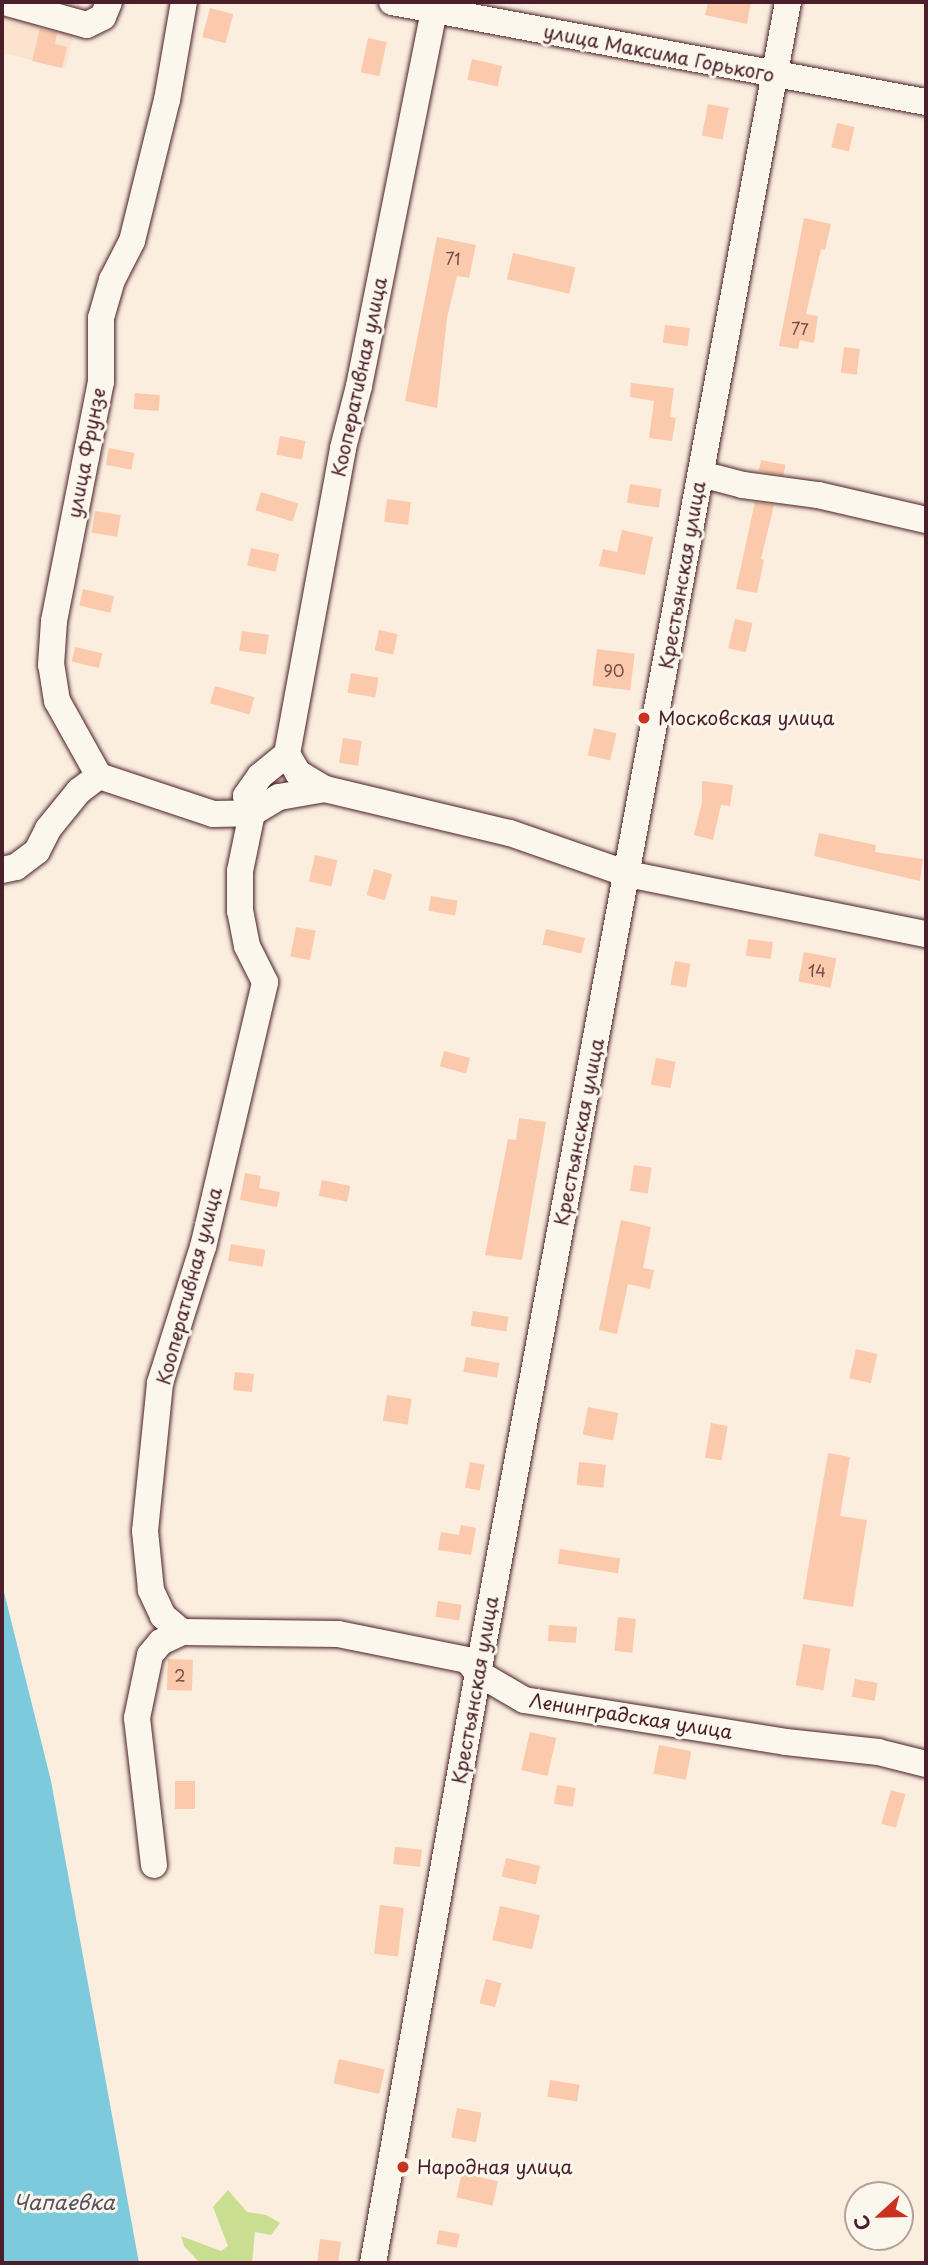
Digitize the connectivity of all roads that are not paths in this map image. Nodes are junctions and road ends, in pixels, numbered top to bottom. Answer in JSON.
{"nodes":[{"id":1,"x":4,"y":2,"type":"edge"},
{"id":2,"x":109,"y":2,"type":"edge"},
{"id":3,"x":184,"y":2,"type":"edge"},
{"id":4,"x":392,"y":2,"type":"edge"},
{"id":5,"x":788,"y":2,"type":"edge"},
{"id":6,"x":435,"y":7,"type":"edge"},
{"id":7,"x":775,"y":75,"type":"junction"},
{"id":8,"x":926,"y":102,"type":"edge"},
{"id":9,"x":701,"y":474,"type":"junction"},
{"id":10,"x":926,"y":520,"type":"edge"},
{"id":11,"x":287,"y":754,"type":"junction"},
{"id":12,"x":99,"y":776,"type":"junction"},
{"id":13,"x":326,"y":789,"type":"junction"},
{"id":14,"x":252,"y":813,"type":"junction"},
{"id":15,"x":2,"y":870,"type":"edge"},
{"id":16,"x":628,"y":874,"type":"junction"},
{"id":17,"x":926,"y":934,"type":"edge"},
{"id":18,"x":182,"y":1632,"type":"junction"},
{"id":19,"x":478,"y":1673,"type":"junction"},
{"id":20,"x":926,"y":1764,"type":"edge"},
{"id":21,"x":154,"y":1865,"type":"dead end"},
{"id":22,"x":373,"y":2263,"type":"edge"}],
"edges":[{"from":1,"to":2,"type":"street"},
{"from":3,"to":12,"type":"street","name":"улица Фрунзе"},
{"from":4,"to":6,"type":"street","name":"улица Максима Горького"},
{"from":5,"to":7,"type":"street","name":"Крестьянская улица"},
{"from":6,"to":7,"type":"street","name":"улица Максима Горького"},
{"from":6,"to":11,"type":"street","name":"Кооперативная улица"},
{"from":7,"to":8,"type":"street","name":"улица Максима Горького"},
{"from":7,"to":9,"type":"street","name":"Крестьянская улица"},
{"from":9,"to":10,"type":"street"},
{"from":9,"to":16,"type":"street","name":"Крестьянская улица"},
{"from":11,"to":13,"type":"street"},
{"from":11,"to":14,"type":"street"},
{"from":12,"to":14,"type":"street"},
{"from":12,"to":15,"type":"street"},
{"from":13,"to":14,"type":"street"},
{"from":13,"to":16,"type":"street"},
{"from":14,"to":18,"type":"street","name":"Кооперативная улица"},
{"from":16,"to":17,"type":"street"},
{"from":16,"to":19,"type":"street","name":"Крестьянская улица"},
{"from":18,"to":19,"type":"street","name":"Ленинградская улица"},
{"from":18,"to":21,"type":"street"},
{"from":19,"to":20,"type":"street","name":"Ленинградская улица"},
{"from":19,"to":22,"type":"street","name":"Крестьянская улица"}]}
